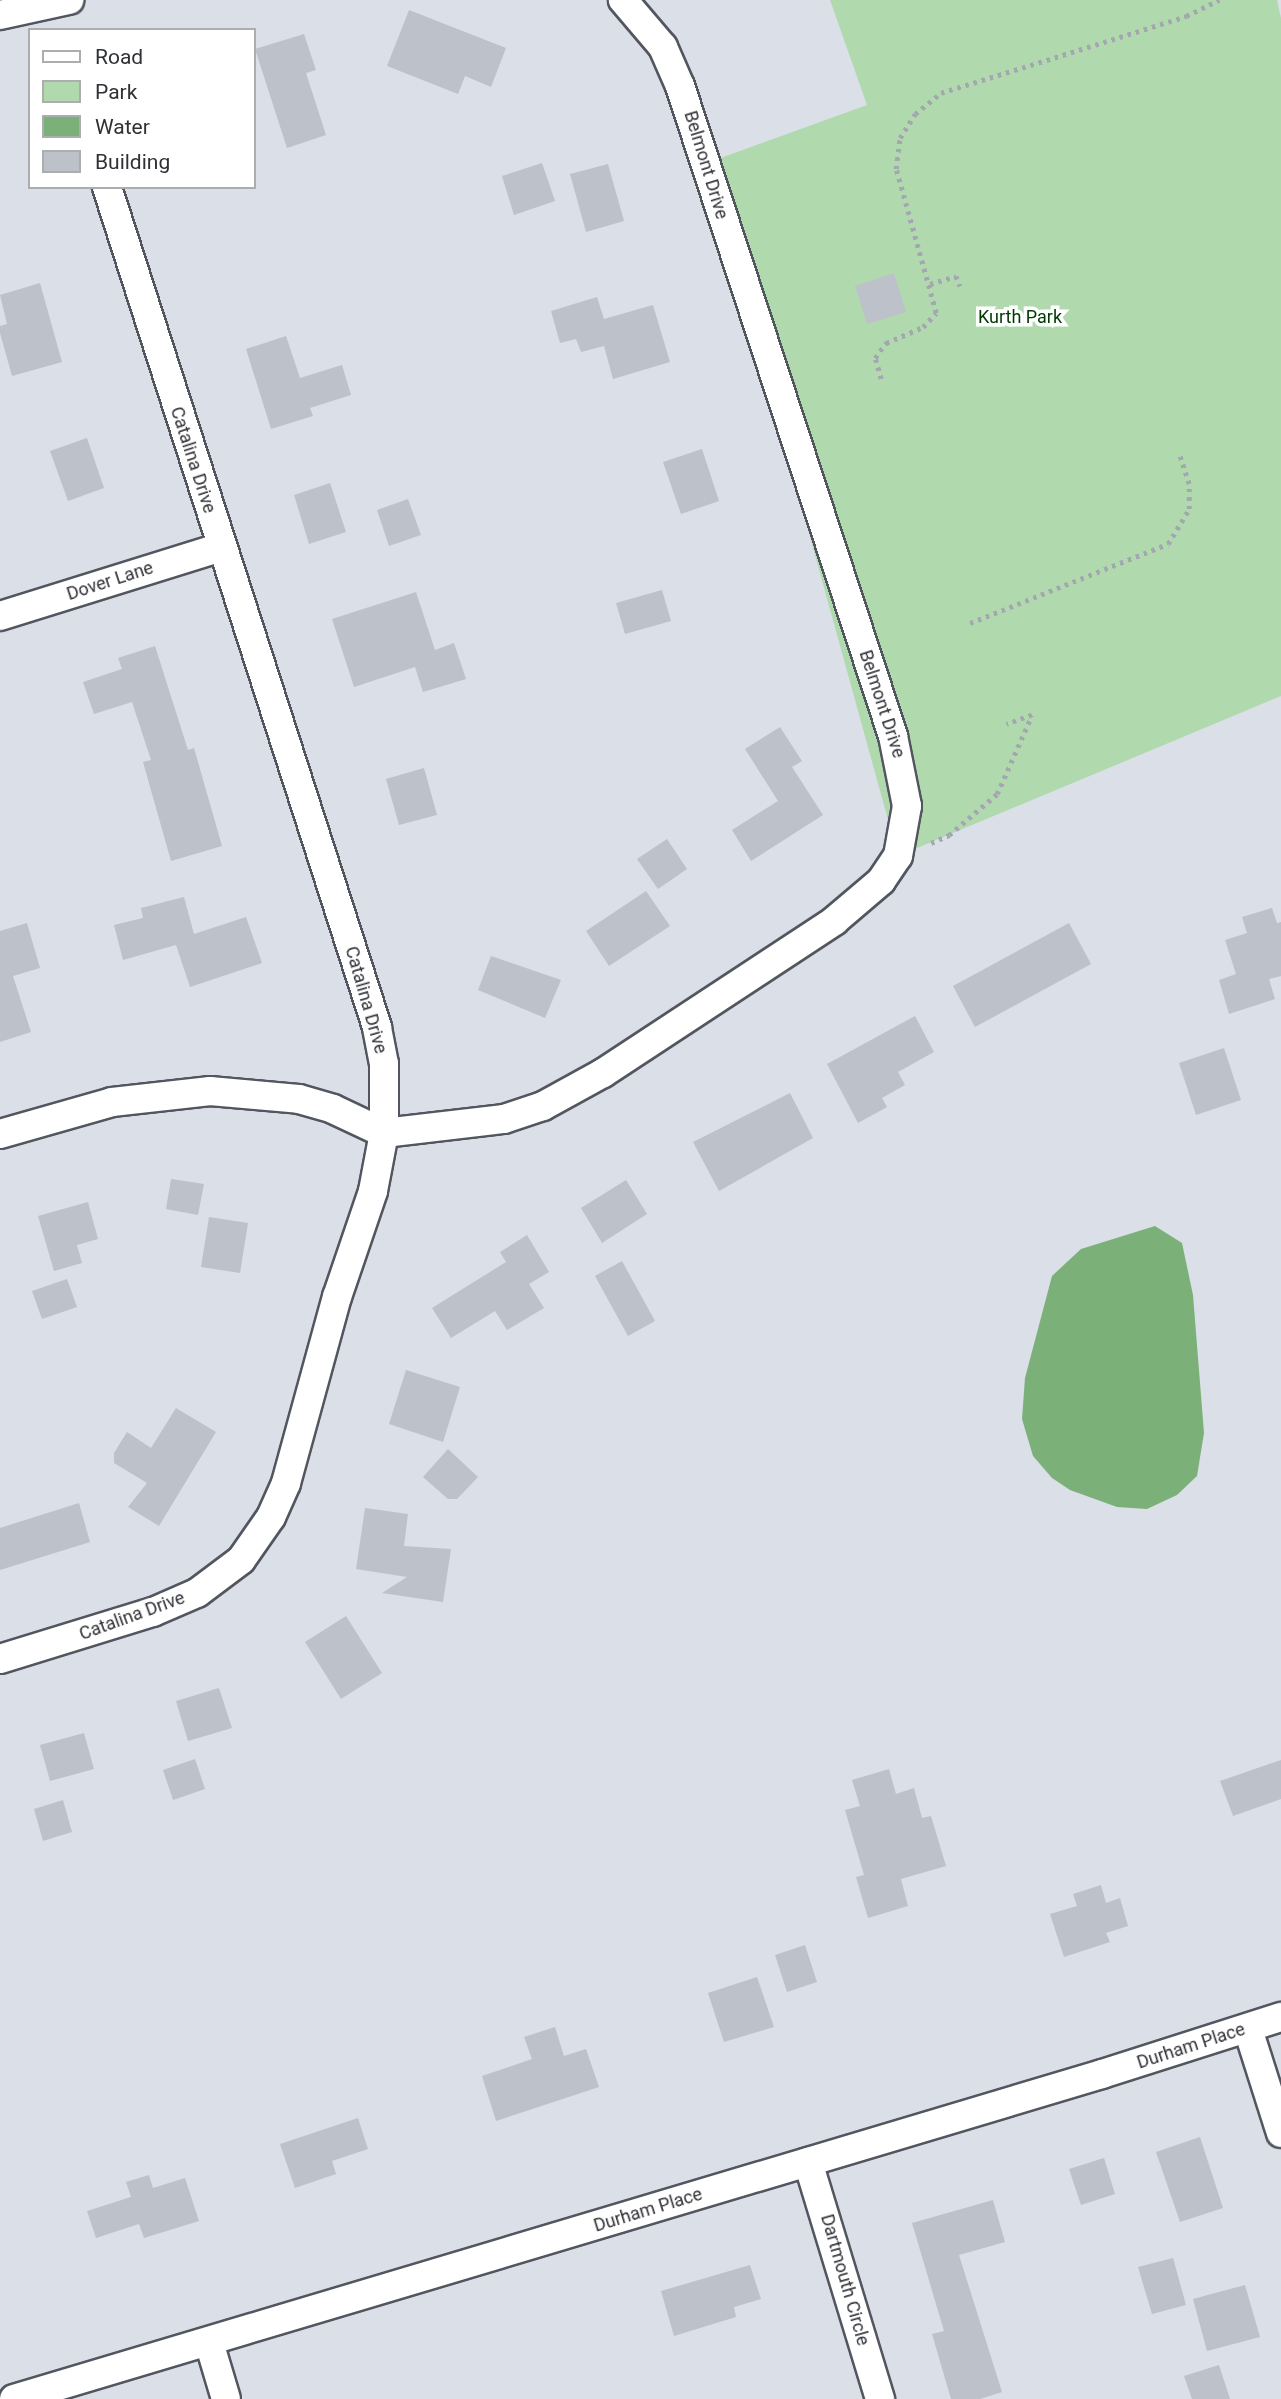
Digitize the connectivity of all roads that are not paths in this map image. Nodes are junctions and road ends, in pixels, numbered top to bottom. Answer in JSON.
{"nodes":[{"id":1,"x":623,"y":0,"type":"edge"},
{"id":2,"x":59,"y":11,"type":"edge"},
{"id":3,"x":0,"y":15,"type":"edge"},
{"id":4,"x":108,"y":189,"type":"edge"},
{"id":5,"x":221,"y":547,"type":"junction"},
{"id":6,"x":0,"y":616,"type":"edge"},
{"id":7,"x":384,"y":1133,"type":"junction"},
{"id":8,"x":0,"y":1134,"type":"edge"},
{"id":9,"x":0,"y":1659,"type":"edge"},
{"id":10,"x":1281,"y":2017,"type":"edge"},
{"id":11,"x":1248,"y":2029,"type":"junction"},
{"id":12,"x":1281,"y":2133,"type":"edge"},
{"id":13,"x":808,"y":2162,"type":"junction"},
{"id":14,"x":209,"y":2342,"type":"junction"},
{"id":15,"x":14,"y":2399,"type":"edge"},
{"id":16,"x":226,"y":2399,"type":"edge"},
{"id":17,"x":880,"y":2399,"type":"edge"}],
"edges":[{"from":1,"to":7,"type":"street","name":"Belmont Drive"},
{"from":2,"to":3,"type":"street"},
{"from":4,"to":5,"type":"street","name":"Catalina Drive"},
{"from":5,"to":6,"type":"street","name":"Dover Lane"},
{"from":5,"to":7,"type":"street","name":"Catalina Drive"},
{"from":7,"to":8,"type":"street"},
{"from":7,"to":9,"type":"street","name":"Catalina Drive"},
{"from":10,"to":11,"type":"street","name":"Durham Place"},
{"from":11,"to":12,"type":"street"},
{"from":11,"to":13,"type":"street","name":"Durham Place"},
{"from":13,"to":14,"type":"street","name":"Durham Place"},
{"from":13,"to":17,"type":"street","name":"Dartmouth Circle"},
{"from":14,"to":15,"type":"street","name":"Durham Place"},
{"from":14,"to":16,"type":"street"}]}
